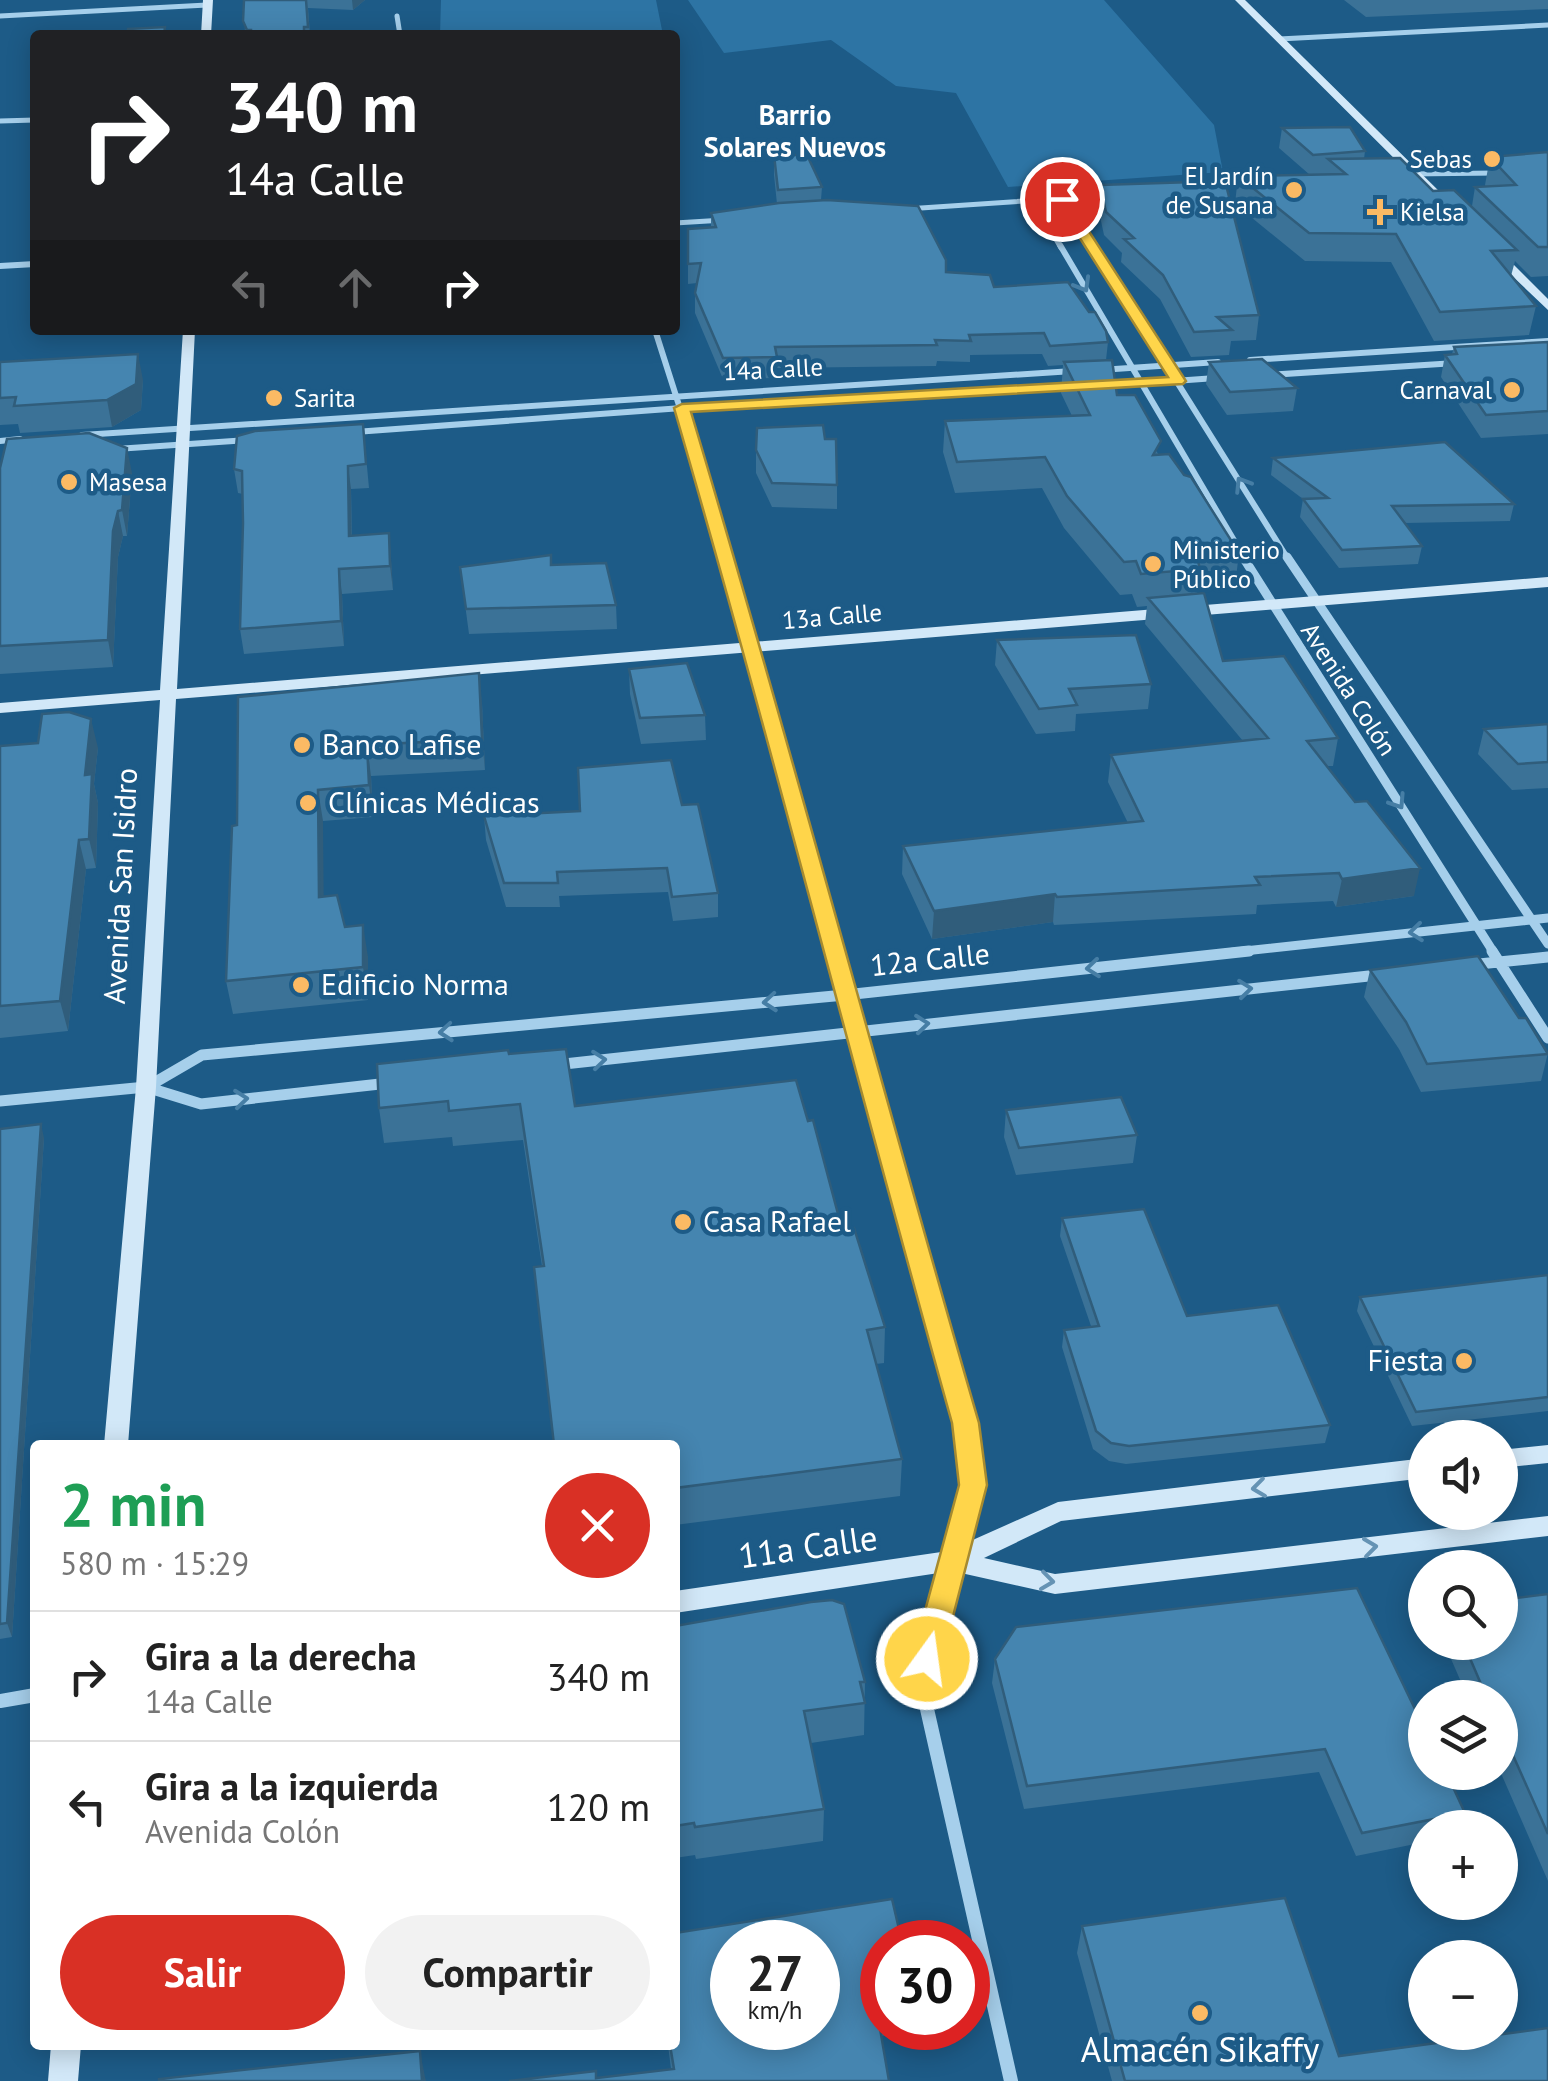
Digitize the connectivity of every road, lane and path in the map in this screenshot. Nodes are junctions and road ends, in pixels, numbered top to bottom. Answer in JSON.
{"nodes":[{"id":1,"x":1240,"y":0,"type":"edge"},
{"id":2,"x":208,"y":2,"type":"edge"},
{"id":3,"x":0,"y":16,"type":"edge"},
{"id":4,"x":398,"y":16,"type":"dead end"},
{"id":5,"x":1548,"y":25,"type":"edge"},
{"id":6,"x":206,"y":30,"type":"edge"},
{"id":7,"x":399,"y":30,"type":"edge"},
{"id":8,"x":1278,"y":39,"type":"junction"},
{"id":9,"x":30,"y":120,"type":"edge"},
{"id":10,"x":0,"y":122,"type":"edge"},
{"id":11,"x":1510,"y":173,"type":"edge"},
{"id":12,"x":1416,"y":174,"type":"junction"},
{"id":13,"x":1396,"y":175,"type":"edge"},
{"id":14,"x":1121,"y":195,"type":"edge"},
{"id":15,"x":1062,"y":199,"type":"junction"},
{"id":16,"x":1034,"y":201,"type":"junction"},
{"id":17,"x":898,"y":210,"type":"edge"},
{"id":18,"x":1456,"y":214,"type":"edge"},
{"id":19,"x":729,"y":220,"type":"edge"},
{"id":20,"x":680,"y":224,"type":"edge"},
{"id":21,"x":1482,"y":240,"type":"edge"},
{"id":22,"x":30,"y":264,"type":"edge"},
{"id":23,"x":0,"y":266,"type":"edge"},
{"id":24,"x":1548,"y":306,"type":"edge"},
{"id":25,"x":189,"y":335,"type":"edge"},
{"id":26,"x":656,"y":335,"type":"edge"},
{"id":27,"x":1548,"y":341,"type":"edge"},
{"id":28,"x":1246,"y":360,"type":"edge"},
{"id":29,"x":1226,"y":361,"type":"edge"},
{"id":30,"x":1470,"y":362,"type":"edge"},
{"id":31,"x":1167,"y":365,"type":"junction"},
{"id":32,"x":1130,"y":368,"type":"junction"},
{"id":33,"x":1256,"y":376,"type":"edge"},
{"id":34,"x":1236,"y":377,"type":"edge"},
{"id":35,"x":1178,"y":381,"type":"junction"},
{"id":36,"x":1139,"y":384,"type":"junction"},
{"id":37,"x":1100,"y":386,"type":"edge"},
{"id":38,"x":1080,"y":387,"type":"edge"},
{"id":39,"x":677,"y":394,"type":"junction"},
{"id":40,"x":682,"y":408,"type":"junction"},
{"id":41,"x":344,"y":433,"type":"edge"},
{"id":42,"x":74,"y":436,"type":"edge"},
{"id":43,"x":185,"y":436,"type":"junction"},
{"id":44,"x":37,"y":438,"type":"edge"},
{"id":45,"x":264,"y":438,"type":"edge"},
{"id":46,"x":0,"y":440,"type":"edge"},
{"id":47,"x":111,"y":450,"type":"edge"},
{"id":48,"x":1548,"y":582,"type":"edge"},
{"id":49,"x":1314,"y":600,"type":"junction"},
{"id":50,"x":1271,"y":604,"type":"junction"},
{"id":51,"x":752,"y":648,"type":"junction"},
{"id":52,"x":166,"y":695,"type":"junction"},
{"id":53,"x":0,"y":708,"type":"edge"},
{"id":54,"x":1548,"y":918,"type":"edge"},
{"id":55,"x":1534,"y":920,"type":"junction"},
{"id":56,"x":1477,"y":926,"type":"junction"},
{"id":57,"x":1548,"y":944,"type":"edge"},
{"id":58,"x":1548,"y":957,"type":"edge"},
{"id":59,"x":1499,"y":962,"type":"junction"},
{"id":60,"x":1460,"y":966,"type":"edge"},
{"id":61,"x":1382,"y":974,"type":"edge"},
{"id":62,"x":845,"y":995,"type":"junction"},
{"id":63,"x":854,"y":1032,"type":"junction"},
{"id":64,"x":1548,"y":1038,"type":"edge"},
{"id":65,"x":538,"y":1067,"type":"edge"},
{"id":66,"x":399,"y":1082,"type":"edge"},
{"id":67,"x":146,"y":1088,"type":"junction"},
{"id":68,"x":0,"y":1101,"type":"edge"},
{"id":69,"x":116,"y":1440,"type":"edge"},
{"id":70,"x":1548,"y":1454,"type":"edge"},
{"id":71,"x":1518,"y":1457,"type":"edge"},
{"id":72,"x":1408,"y":1470,"type":"edge"},
{"id":73,"x":1548,"y":1526,"type":"edge"},
{"id":74,"x":952,"y":1562,"type":"junction"},
{"id":75,"x":680,"y":1601,"type":"edge"},
{"id":76,"x":30,"y":1696,"type":"edge"},
{"id":77,"x":0,"y":1701,"type":"edge"},
{"id":78,"x":66,"y":2050,"type":"edge"},
{"id":79,"x":63,"y":2081,"type":"edge"},
{"id":80,"x":1011,"y":2081,"type":"edge"}],
"edges":[{"from":1,"to":8,"type":"street"},
{"from":2,"to":3,"type":"street"},
{"from":2,"to":6,"type":"street"},
{"from":4,"to":7,"type":"street"},
{"from":5,"to":8,"type":"street"},
{"from":8,"to":12,"type":"street"},
{"from":9,"to":10,"type":"street"},
{"from":11,"to":12,"type":"street"},
{"from":12,"to":13,"type":"street"},
{"from":12,"to":18,"type":"street"},
{"from":14,"to":15,"type":"street"},
{"from":15,"to":16,"type":"street"},
{"from":15,"to":31,"type":"street","name":"Avenida Colón"},
{"from":16,"to":17,"type":"street"},
{"from":16,"to":32,"type":"street","name":"Avenida Colón","one_way":true},
{"from":19,"to":20,"type":"street"},
{"from":21,"to":24,"type":"street"},
{"from":22,"to":23,"type":"street"},
{"from":25,"to":43,"type":"street","name":"Avenida San Isidro"},
{"from":26,"to":39,"type":"street"},
{"from":27,"to":28,"type":"street"},
{"from":29,"to":31,"type":"street","name":"14a Calle"},
{"from":30,"to":33,"type":"street"},
{"from":31,"to":32,"type":"street","name":"14a Calle"},
{"from":31,"to":35,"type":"street","name":"Avenida Colón"},
{"from":32,"to":36,"type":"street","name":"Avenida Colón"},
{"from":32,"to":39,"type":"street","name":"14a Calle"},
{"from":34,"to":35,"type":"street"},
{"from":35,"to":36,"type":"street"},
{"from":49,"to":35,"type":"street","name":"Avenida Colón","one_way":true},
{"from":36,"to":37,"type":"street"},
{"from":36,"to":50,"type":"street","name":"Avenida Colón"},
{"from":38,"to":40,"type":"street","name":"14a Calle"},
{"from":39,"to":40,"type":"street"},
{"from":39,"to":43,"type":"street","name":"14a Calle"},
{"from":40,"to":41,"type":"street","name":"14a Calle"},
{"from":40,"to":51,"type":"street"},
{"from":42,"to":43,"type":"street","name":"14a Calle"},
{"from":43,"to":45,"type":"street","name":"14a Calle"},
{"from":43,"to":47,"type":"street","name":"14a Calle"},
{"from":43,"to":52,"type":"street","name":"Avenida San Isidro"},
{"from":44,"to":46,"type":"street"},
{"from":48,"to":49,"type":"street","name":"13a Calle"},
{"from":49,"to":50,"type":"street","name":"13a Calle"},
{"from":49,"to":55,"type":"street","name":"Avenida Colón"},
{"from":50,"to":51,"type":"street","name":"13a Calle"},
{"from":50,"to":56,"type":"street","name":"Avenida Colón","one_way":true},
{"from":51,"to":52,"type":"street","name":"13a Calle"},
{"from":51,"to":62,"type":"street"},
{"from":52,"to":53,"type":"street","name":"13a Calle"},
{"from":52,"to":67,"type":"street","name":"Avenida San Isidro"},
{"from":54,"to":55,"type":"street","name":"12a Calle"},
{"from":55,"to":56,"type":"street","name":"12a Calle"},
{"from":55,"to":57,"type":"street","name":"Avenida Colón"},
{"from":56,"to":59,"type":"street","name":"Avenida Colón"},
{"from":56,"to":62,"type":"street","name":"12a Calle","one_way":true},
{"from":58,"to":59,"type":"street"},
{"from":59,"to":60,"type":"street"},
{"from":59,"to":64,"type":"street","name":"Avenida Colón"},
{"from":63,"to":61,"type":"street","one_way":true},
{"from":62,"to":63,"type":"street"},
{"from":62,"to":67,"type":"street","name":"12a Calle","one_way":true},
{"from":65,"to":63,"type":"street","one_way":true},
{"from":63,"to":74,"type":"street"},
{"from":67,"to":66,"type":"street","name":"12a Calle","one_way":true},
{"from":67,"to":68,"type":"street","name":"12a Calle"},
{"from":67,"to":69,"type":"street","name":"Avenida San Isidro"},
{"from":70,"to":71,"type":"street"},
{"from":72,"to":74,"type":"street","one_way":true},
{"from":74,"to":73,"type":"street","one_way":true},
{"from":74,"to":75,"type":"street","name":"11a Calle"},
{"from":74,"to":80,"type":"street"},
{"from":76,"to":77,"type":"street"},
{"from":78,"to":79,"type":"street"}]}
